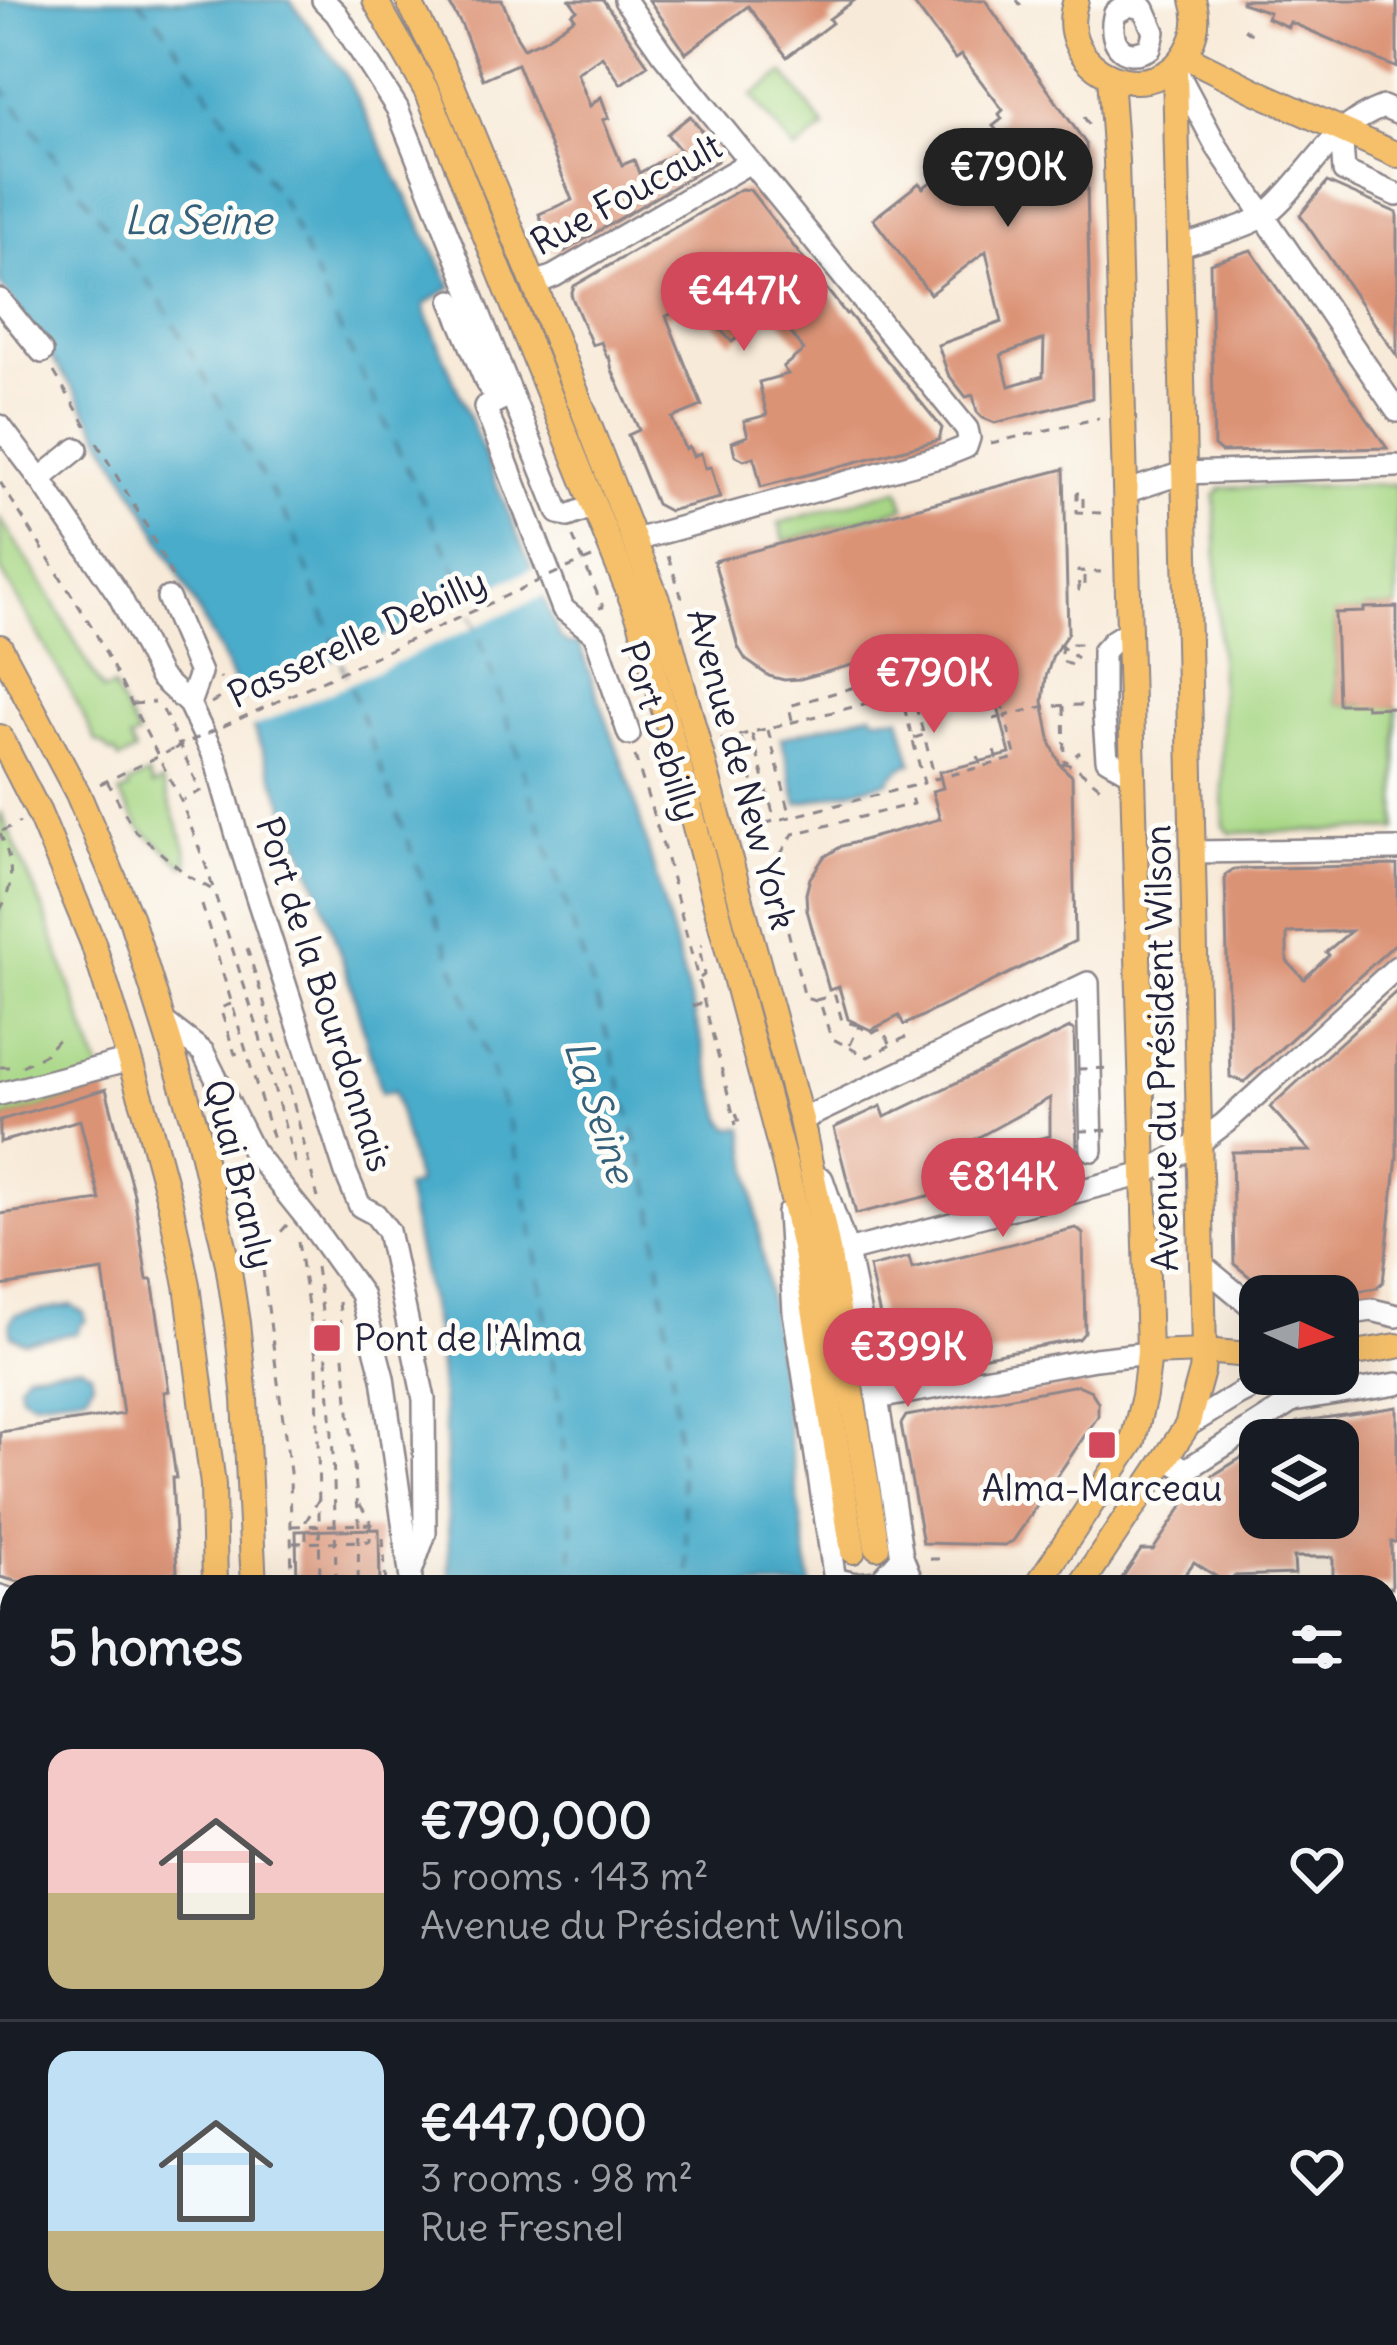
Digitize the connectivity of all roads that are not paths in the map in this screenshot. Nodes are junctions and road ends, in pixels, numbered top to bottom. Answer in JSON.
{"nodes":[{"id":1,"x":323,"y":0,"type":"edge"},
{"id":2,"x":375,"y":0,"type":"edge"},
{"id":3,"x":408,"y":0,"type":"edge"},
{"id":4,"x":625,"y":0,"type":"edge"},
{"id":5,"x":1076,"y":0,"type":"edge"},
{"id":6,"x":1192,"y":0,"type":"edge"},
{"id":7,"x":1180,"y":62,"type":"junction"},
{"id":8,"x":1110,"y":77,"type":"junction"},
{"id":9,"x":1397,"y":113,"type":"edge"},
{"id":10,"x":1341,"y":130,"type":"junction"},
{"id":11,"x":1397,"y":154,"type":"edge"},
{"id":12,"x":750,"y":162,"type":"junction"},
{"id":13,"x":1397,"y":195,"type":"edge"},
{"id":14,"x":1263,"y":218,"type":"junction"},
{"id":15,"x":1178,"y":247,"type":"junction"},
{"id":16,"x":534,"y":284,"type":"junction"},
{"id":17,"x":0,"y":300,"type":"edge"},
{"id":18,"x":452,"y":302,"type":"dead end"},
{"id":19,"x":42,"y":352,"type":"road end"},
{"id":20,"x":505,"y":397,"type":"junction"},
{"id":21,"x":1397,"y":411,"type":"edge"},
{"id":22,"x":0,"y":426,"type":"edge"},
{"id":23,"x":77,"y":449,"type":"dead end"},
{"id":24,"x":1397,"y":466,"type":"edge"},
{"id":25,"x":1183,"y":473,"type":"junction"},
{"id":26,"x":40,"y":479,"type":"junction"},
{"id":27,"x":1125,"y":492,"type":"junction"},
{"id":28,"x":594,"y":506,"type":"junction"},
{"id":29,"x":635,"y":540,"type":"junction"},
{"id":30,"x":173,"y":593,"type":"road end"},
{"id":31,"x":1129,"y":631,"type":"junction"},
{"id":32,"x":0,"y":647,"type":"edge"},
{"id":33,"x":191,"y":708,"type":"junction"},
{"id":34,"x":629,"y":734,"type":"road end"},
{"id":35,"x":0,"y":737,"type":"edge"},
{"id":36,"x":1133,"y":774,"type":"junction"},
{"id":37,"x":1397,"y":849,"type":"edge"},
{"id":38,"x":1192,"y":852,"type":"junction"},
{"id":39,"x":1397,"y":967,"type":"edge"},
{"id":40,"x":163,"y":1021,"type":"junction"},
{"id":41,"x":130,"y":1060,"type":"junction"},
{"id":42,"x":0,"y":1094,"type":"edge"},
{"id":43,"x":801,"y":1120,"type":"junction"},
{"id":44,"x":1086,"y":1140,"type":"road end"},
{"id":45,"x":1199,"y":1143,"type":"junction"},
{"id":46,"x":784,"y":1165,"type":"junction"},
{"id":47,"x":1144,"y":1174,"type":"junction"},
{"id":48,"x":848,"y":1251,"type":"junction"},
{"id":49,"x":1202,"y":1265,"type":"junction"},
{"id":50,"x":1239,"y":1296,"type":"edge"},
{"id":51,"x":1359,"y":1312,"type":"edge"},
{"id":52,"x":1397,"y":1317,"type":"edge"},
{"id":53,"x":1395,"y":1346,"type":"edge"},
{"id":54,"x":1204,"y":1351,"type":"junction"},
{"id":55,"x":1359,"y":1352,"type":"edge"},
{"id":56,"x":1149,"y":1353,"type":"junction"},
{"id":57,"x":1239,"y":1355,"type":"edge"},
{"id":58,"x":1397,"y":1384,"type":"edge"},
{"id":59,"x":1239,"y":1394,"type":"edge"},
{"id":60,"x":878,"y":1397,"type":"junction"},
{"id":61,"x":1187,"y":1426,"type":"junction"},
{"id":62,"x":1168,"y":1459,"type":"junction"},
{"id":63,"x":902,"y":1557,"type":"junction"},
{"id":64,"x":215,"y":1575,"type":"edge"},
{"id":65,"x":253,"y":1575,"type":"edge"},
{"id":66,"x":410,"y":1575,"type":"edge"},
{"id":67,"x":412,"y":1575,"type":"edge"},
{"id":68,"x":834,"y":1575,"type":"edge"},
{"id":69,"x":885,"y":1575,"type":"edge"},
{"id":70,"x":909,"y":1575,"type":"edge"},
{"id":71,"x":1044,"y":1575,"type":"edge"},
{"id":72,"x":1088,"y":1575,"type":"edge"}],
"edges":[{"from":1,"to":20,"type":"street","name":"Port Debilly"},
{"from":2,"to":28,"type":"main road","name":"Avenue de New York"},
{"from":3,"to":16,"type":"main road","name":"Avenue de New York"},
{"from":4,"to":12,"type":"street"},
{"from":5,"to":8,"type":"main road"},
{"from":6,"to":7,"type":"main road","name":"Avenue du Président Wilson"},
{"from":7,"to":8,"type":"main road"},
{"from":7,"to":10,"type":"main road"},
{"from":7,"to":14,"type":"street"},
{"from":7,"to":15,"type":"main road","name":"Avenue du Président Wilson"},
{"from":8,"to":27,"type":"main road","name":"Avenue du Président Wilson"},
{"from":9,"to":10,"type":"street"},
{"from":10,"to":11,"type":"main road"},
{"from":10,"to":13,"type":"street"},
{"from":10,"to":14,"type":"street"},
{"from":12,"to":16,"type":"street","name":"Rue Foucault"},
{"from":12,"to":29,"type":"street"},
{"from":14,"to":15,"type":"street"},
{"from":14,"to":21,"type":"street"},
{"from":15,"to":25,"type":"main road","name":"Avenue du Président Wilson"},
{"from":16,"to":29,"type":"main road","name":"Avenue de New York"},
{"from":17,"to":19,"type":"street"},
{"from":18,"to":20,"type":"street"},
{"from":20,"to":28,"type":"street","name":"Port Debilly"},
{"from":20,"to":34,"type":"street","name":"Port Debilly"},
{"from":22,"to":26,"type":"street","name":"Port de la Bourdonnais"},
{"from":23,"to":26,"type":"street"},
{"from":24,"to":25,"type":"street"},
{"from":25,"to":27,"type":"street"},
{"from":25,"to":38,"type":"main road","name":"Avenue du Président Wilson"},
{"from":26,"to":33,"type":"street","name":"Port de la Bourdonnais"},
{"from":27,"to":31,"type":"main road","name":"Avenue du Président Wilson"},
{"from":28,"to":46,"type":"main road","name":"Avenue de New York"},
{"from":29,"to":43,"type":"main road","name":"Avenue de New York"},
{"from":30,"to":33,"type":"street"},
{"from":31,"to":36,"type":"main road","name":"Avenue du Président Wilson"},
{"from":31,"to":36,"type":"street"},
{"from":32,"to":40,"type":"main road","name":"Quai Branly"},
{"from":33,"to":67,"type":"street","name":"Port de la Bourdonnais"},
{"from":35,"to":41,"type":"main road","name":"Quai Branly"},
{"from":36,"to":47,"type":"main road","name":"Avenue du Président Wilson"},
{"from":37,"to":38,"type":"street"},
{"from":38,"to":45,"type":"main road","name":"Avenue du Président Wilson"},
{"from":39,"to":45,"type":"street"},
{"from":40,"to":65,"type":"main road","name":"Quai Branly"},
{"from":40,"to":66,"type":"street"},
{"from":41,"to":42,"type":"street"},
{"from":41,"to":64,"type":"main road","name":"Quai Branly"},
{"from":43,"to":44,"type":"street"},
{"from":43,"to":46,"type":"main road"},
{"from":43,"to":48,"type":"street","name":"Avenue de New York"},
{"from":45,"to":47,"type":"street"},
{"from":45,"to":49,"type":"main road","name":"Avenue du Président Wilson"},
{"from":46,"to":68,"type":"street","name":"Avenue de New York"},
{"from":47,"to":48,"type":"street"},
{"from":47,"to":56,"type":"main road","name":"Avenue du Président Wilson"},
{"from":48,"to":60,"type":"street","name":"Avenue de New York"},
{"from":49,"to":50,"type":"street"},
{"from":49,"to":54,"type":"main road","name":"Avenue du Président Wilson"},
{"from":51,"to":52,"type":"street"},
{"from":52,"to":53,"type":"street"},
{"from":53,"to":55,"type":"main road"},
{"from":54,"to":56,"type":"main road"},
{"from":54,"to":57,"type":"main road"},
{"from":54,"to":61,"type":"main road","name":"Avenue du Président Wilson"},
{"from":56,"to":60,"type":"street"},
{"from":56,"to":71,"type":"main road","name":"Avenue du Président Wilson"},
{"from":58,"to":62,"type":"street"},
{"from":59,"to":61,"type":"street"},
{"from":60,"to":63,"type":"street","name":"Avenue de New York"},
{"from":61,"to":62,"type":"main road","name":"Avenue du Président Wilson"},
{"from":62,"to":72,"type":"main road","name":"Avenue du Président Wilson"},
{"from":63,"to":69,"type":"street"},
{"from":63,"to":70,"type":"street","name":"Avenue de New York"}]}
